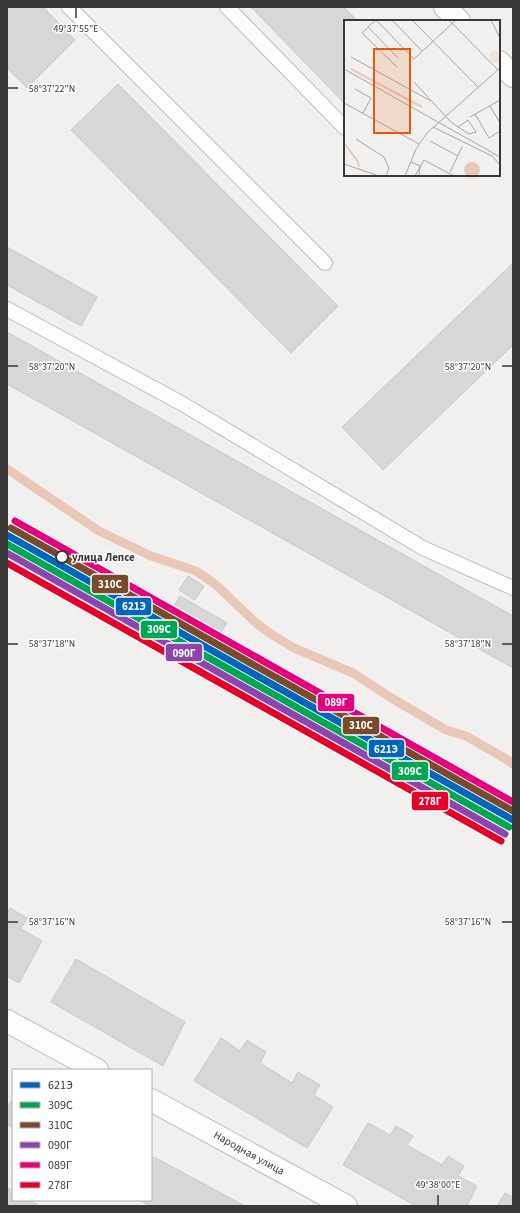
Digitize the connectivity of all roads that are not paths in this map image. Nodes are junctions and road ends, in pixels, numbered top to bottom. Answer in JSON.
{"nodes":[{"id":1,"x":69,"y":7,"type":"edge"},
{"id":2,"x":227,"y":7,"type":"edge"},
{"id":3,"x":445,"y":7,"type":"edge"},
{"id":4,"x":458,"y":20,"type":"edge"},
{"id":5,"x":500,"y":63,"type":"edge"},
{"id":6,"x":513,"y":76,"type":"edge"},
{"id":7,"x":344,"y":127,"type":"edge"},
{"id":8,"x":325,"y":263,"type":"dead end"},
{"id":9,"x":7,"y":309,"type":"edge"},
{"id":10,"x":513,"y":588,"type":"edge"},
{"id":11,"x":7,"y":1021,"type":"edge"},
{"id":12,"x":95,"y":1069,"type":"edge"},
{"id":13,"x":152,"y":1101,"type":"edge"},
{"id":14,"x":346,"y":1206,"type":"edge"}],
"edges":[{"from":1,"to":8,"type":"lane"},
{"from":2,"to":7,"type":"lane"},
{"from":3,"to":4,"type":"street"},
{"from":5,"to":6,"type":"street"},
{"from":9,"to":10,"type":"lane"},
{"from":11,"to":12,"type":"street"},
{"from":13,"to":14,"type":"street","name":"Народная улица"}]}
